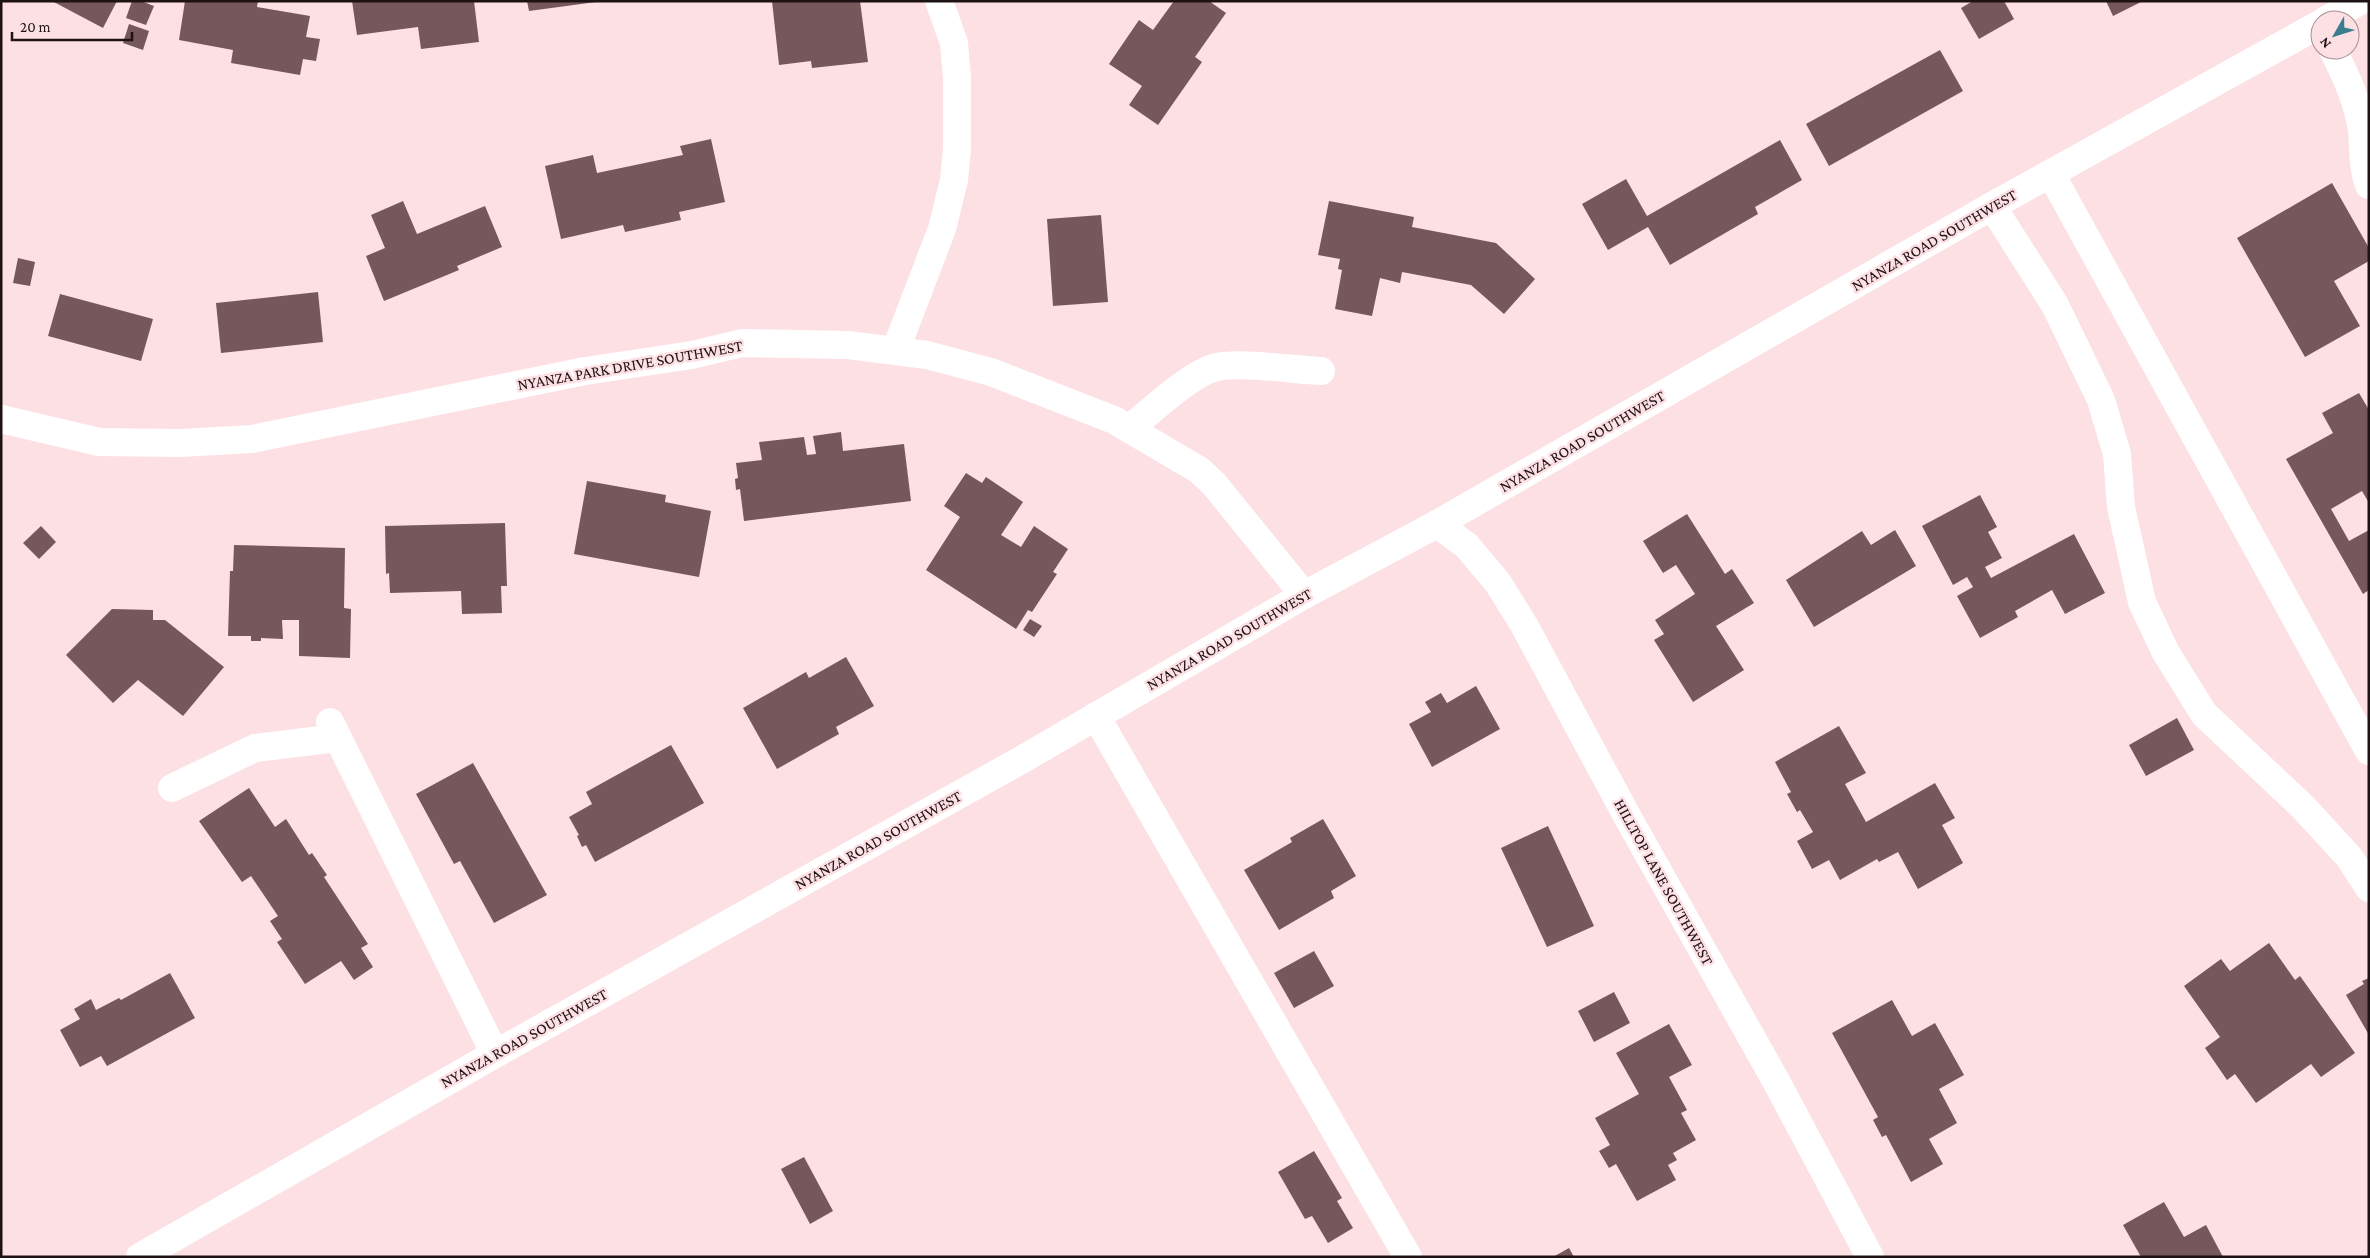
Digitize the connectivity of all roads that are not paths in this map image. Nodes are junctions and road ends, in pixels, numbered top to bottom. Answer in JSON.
{"nodes":[{"id":1,"x":940,"y":1,"type":"edge"},
{"id":2,"x":2360,"y":1,"type":"edge"},
{"id":3,"x":2344,"y":10,"type":"edge"},
{"id":4,"x":2310,"y":30,"type":"edge"},
{"id":5,"x":2338,"y":60,"type":"edge"},
{"id":6,"x":2051,"y":174,"type":"junction"},
{"id":7,"x":2369,"y":186,"type":"edge"},
{"id":8,"x":1992,"y":206,"type":"junction"},
{"id":9,"x":896,"y":349,"type":"junction"},
{"id":10,"x":1321,"y":372,"type":"dead end"},
{"id":11,"x":1,"y":419,"type":"edge"},
{"id":12,"x":1129,"y":429,"type":"junction"},
{"id":13,"x":1437,"y":524,"type":"junction"},
{"id":14,"x":1304,"y":595,"type":"junction"},
{"id":15,"x":1096,"y":716,"type":"junction"},
{"id":16,"x":2369,"y":751,"type":"edge"},
{"id":17,"x":172,"y":788,"type":"dead end"},
{"id":18,"x":2369,"y":888,"type":"edge"},
{"id":19,"x":496,"y":1054,"type":"junction"},
{"id":20,"x":140,"y":1257,"type":"edge"},
{"id":21,"x":1408,"y":1257,"type":"edge"},
{"id":22,"x":1870,"y":1257,"type":"edge"}],
"edges":[{"from":1,"to":9,"type":"street"},
{"from":2,"to":3,"type":"street"},
{"from":4,"to":6,"type":"street","name":"NYANZA ROAD SOUTHWEST"},
{"from":5,"to":7,"type":"street"},
{"from":6,"to":8,"type":"street","name":"NYANZA ROAD SOUTHWEST"},
{"from":6,"to":16,"type":"street"},
{"from":8,"to":13,"type":"street","name":"NYANZA ROAD SOUTHWEST"},
{"from":8,"to":18,"type":"street"},
{"from":9,"to":11,"type":"street","name":"NYANZA PARK DRIVE SOUTHWEST"},
{"from":9,"to":12,"type":"street","name":"NYANZA PARK DRIVE SOUTHWEST"},
{"from":10,"to":12,"type":"street"},
{"from":12,"to":14,"type":"street","name":"NYANZA PARK DRIVE SOUTHWEST"},
{"from":13,"to":14,"type":"street","name":"NYANZA ROAD SOUTHWEST"},
{"from":13,"to":22,"type":"street","name":"HILLTOP LANE SOUTHWEST"},
{"from":14,"to":15,"type":"street","name":"NYANZA ROAD SOUTHWEST"},
{"from":15,"to":19,"type":"street","name":"NYANZA ROAD SOUTHWEST"},
{"from":15,"to":21,"type":"street"},
{"from":17,"to":19,"type":"street"},
{"from":19,"to":20,"type":"street","name":"NYANZA ROAD SOUTHWEST"}]}
